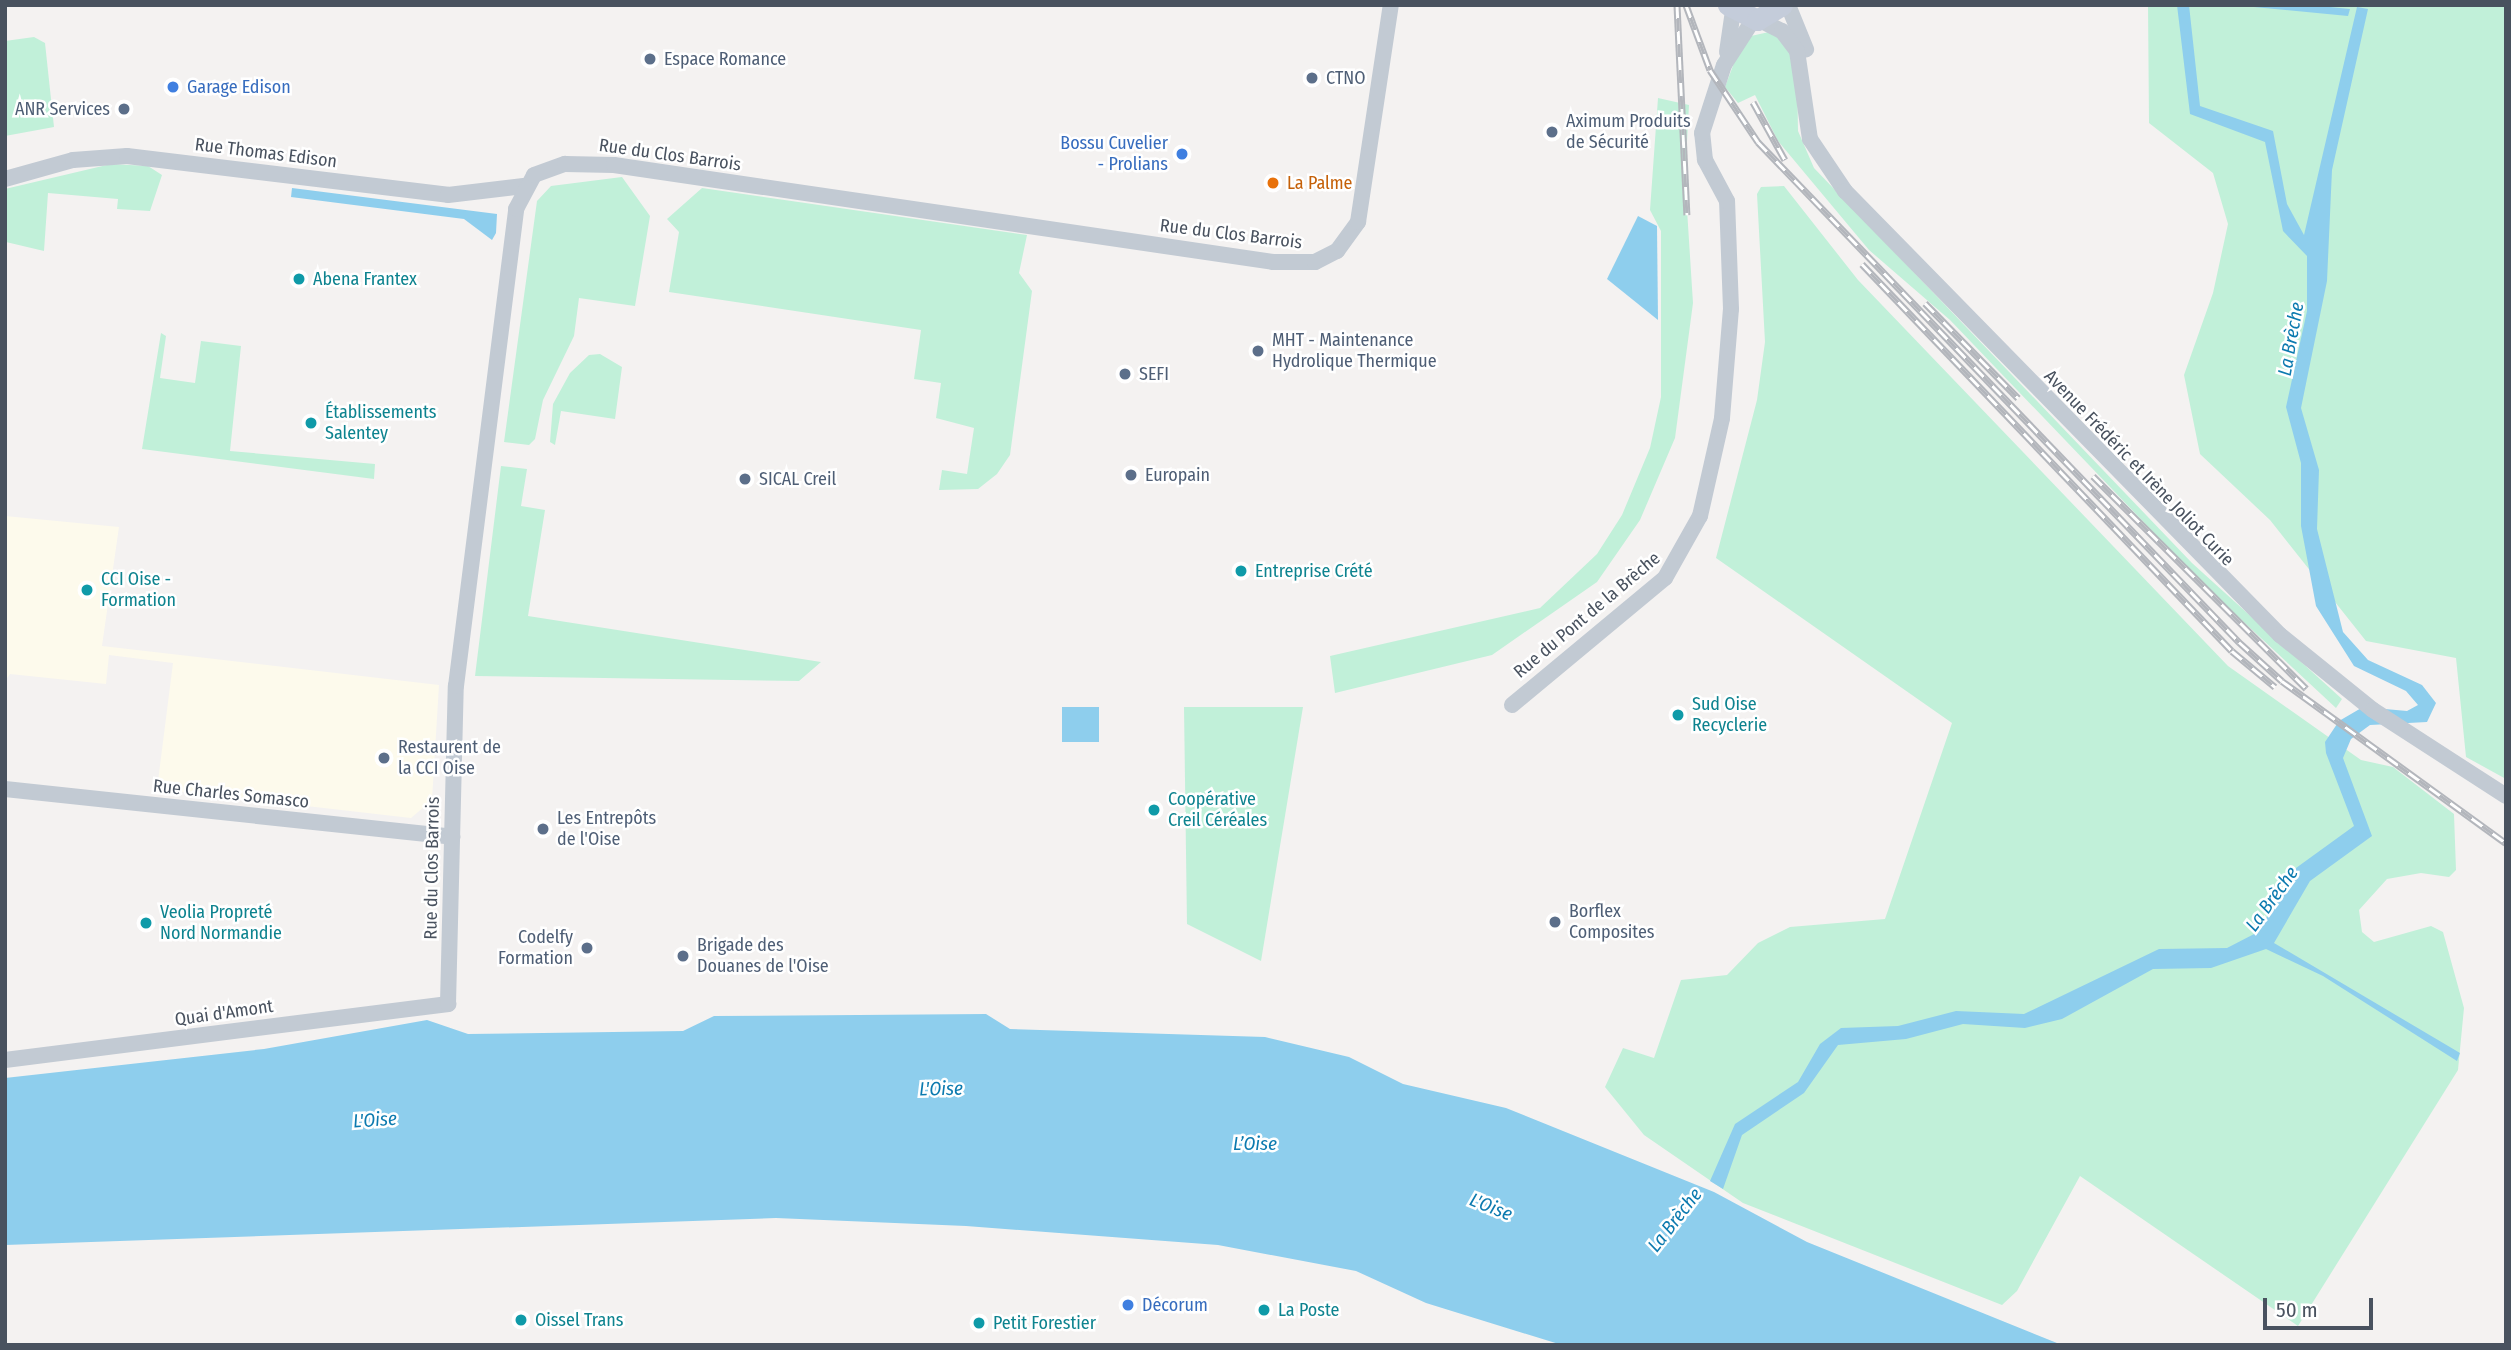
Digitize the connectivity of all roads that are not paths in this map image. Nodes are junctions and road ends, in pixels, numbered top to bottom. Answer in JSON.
{"nodes":[{"id":1,"x":1391,"y":5,"type":"edge"},
{"id":2,"x":1782,"y":5,"type":"edge"},
{"id":3,"x":1788,"y":5,"type":"edge"},
{"id":4,"x":1729,"y":7,"type":"edge"},
{"id":5,"x":1757,"y":20,"type":"junction"},
{"id":6,"x":1724,"y":65,"type":"junction"},
{"id":7,"x":1805,"y":110,"type":"junction"},
{"id":8,"x":5,"y":178,"type":"edge"},
{"id":9,"x":523,"y":186,"type":"junction"},
{"id":10,"x":1512,"y":705,"type":"dead end"},
{"id":11,"x":5,"y":789,"type":"edge"},
{"id":12,"x":2506,"y":796,"type":"edge"},
{"id":13,"x":452,"y":837,"type":"junction"},
{"id":14,"x":448,"y":1004,"type":"joint"},
{"id":15,"x":5,"y":1060,"type":"edge"}],
"edges":[{"from":1,"to":9,"type":"street","name":"Rue du Clos Barrois"},
{"from":2,"to":5,"type":"street"},
{"from":3,"to":7,"type":"street","name":"Avenue Frédéric et Irène Joliot Curie"},
{"from":4,"to":5,"type":"street"},
{"from":4,"to":6,"type":"street","name":"Rue du Pont de la Brèche"},
{"from":5,"to":6,"type":"street","name":"Rue du Pont de la Brèche"},
{"from":5,"to":7,"type":"street","name":"Avenue Frédéric et Irène Joliot Curie"},
{"from":6,"to":10,"type":"street","name":"Rue du Pont de la Brèche"},
{"from":7,"to":12,"type":"street","name":"Avenue Frédéric et Irène Joliot Curie"},
{"from":8,"to":9,"type":"street","name":"Rue Thomas Edison"},
{"from":9,"to":13,"type":"street","name":"Rue du Clos Barrois"},
{"from":11,"to":13,"type":"street","name":"Rue Charles Somasco"},
{"from":13,"to":14,"type":"street","name":"Rue du Clos Barrois"},
{"from":14,"to":15,"type":"street","name":"Quai d'Amont"}]}
